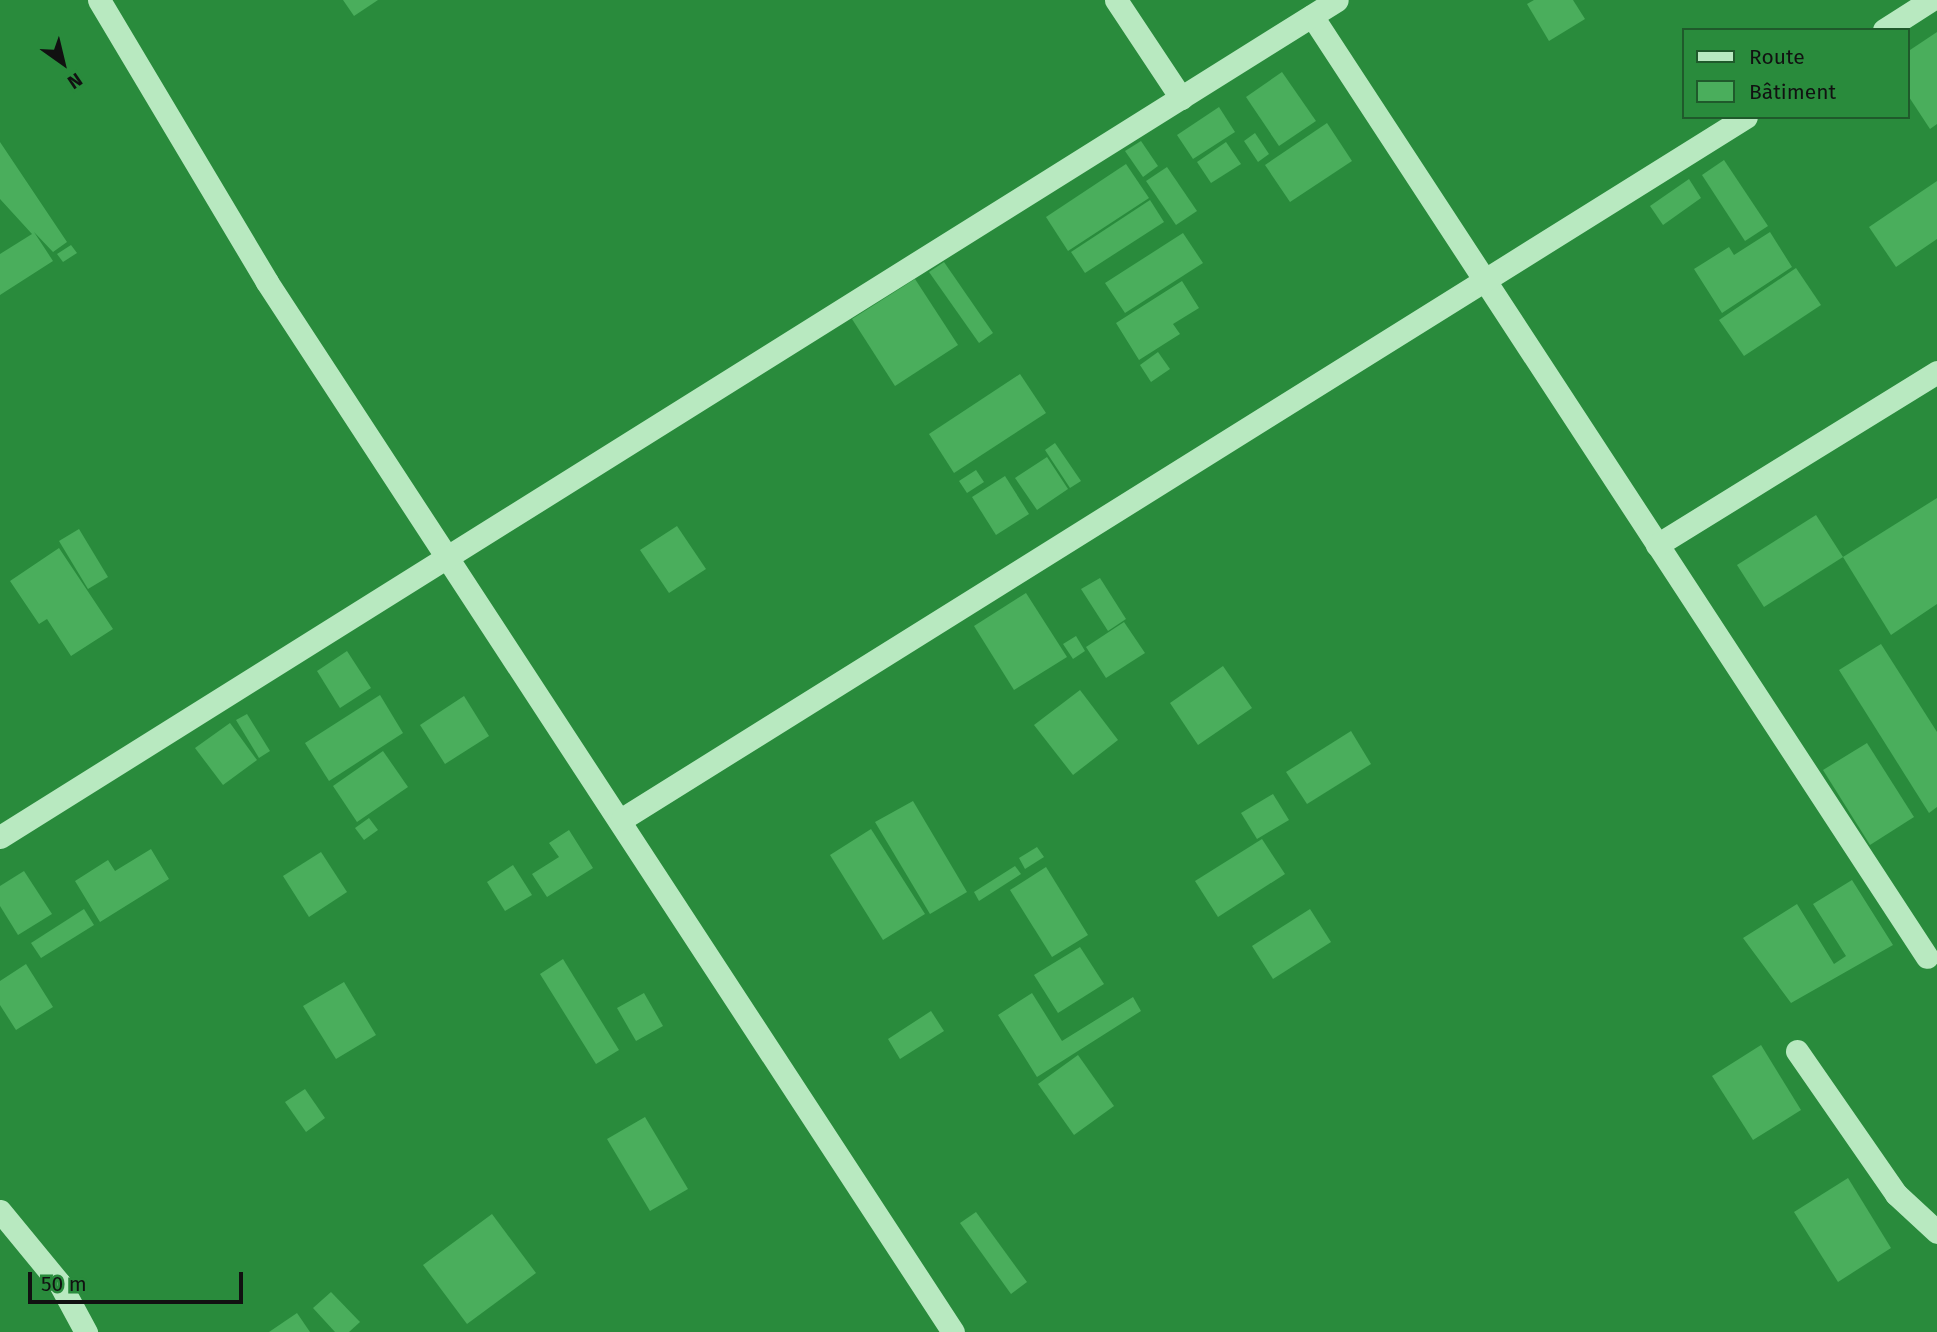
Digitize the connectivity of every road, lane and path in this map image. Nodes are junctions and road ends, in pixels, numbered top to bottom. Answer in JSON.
{"nodes":[{"id":1,"x":99,"y":0,"type":"edge"},
{"id":2,"x":1116,"y":0,"type":"edge"},
{"id":3,"x":1337,"y":0,"type":"edge"},
{"id":4,"x":1931,"y":0,"type":"edge"},
{"id":5,"x":1312,"y":16,"type":"junction"},
{"id":6,"x":1887,"y":28,"type":"edge"},
{"id":7,"x":1181,"y":97,"type":"junction"},
{"id":8,"x":1743,"y":119,"type":"edge"},
{"id":9,"x":1489,"y":281,"type":"junction"},
{"id":10,"x":1937,"y":372,"type":"edge"},
{"id":11,"x":1657,"y":545,"type":"junction"},
{"id":12,"x":446,"y":560,"type":"junction"},
{"id":13,"x":622,"y":819,"type":"junction"},
{"id":14,"x":0,"y":837,"type":"edge"},
{"id":15,"x":1927,"y":957,"type":"dead end"},
{"id":16,"x":1797,"y":1051,"type":"dead end"},
{"id":17,"x":0,"y":1211,"type":"edge"},
{"id":18,"x":1937,"y":1232,"type":"edge"},
{"id":19,"x":86,"y":1332,"type":"edge"},
{"id":20,"x":953,"y":1332,"type":"edge"}],
"edges":[{"from":1,"to":12,"type":"street"},
{"from":2,"to":7,"type":"street"},
{"from":3,"to":5,"type":"street"},
{"from":4,"to":6,"type":"street"},
{"from":5,"to":7,"type":"street"},
{"from":5,"to":9,"type":"street"},
{"from":7,"to":12,"type":"street"},
{"from":8,"to":9,"type":"street"},
{"from":9,"to":11,"type":"street"},
{"from":9,"to":13,"type":"street"},
{"from":10,"to":11,"type":"street"},
{"from":11,"to":15,"type":"street"},
{"from":12,"to":13,"type":"street"},
{"from":12,"to":14,"type":"street"},
{"from":13,"to":20,"type":"street"},
{"from":16,"to":18,"type":"street"},
{"from":17,"to":19,"type":"street"}]}
